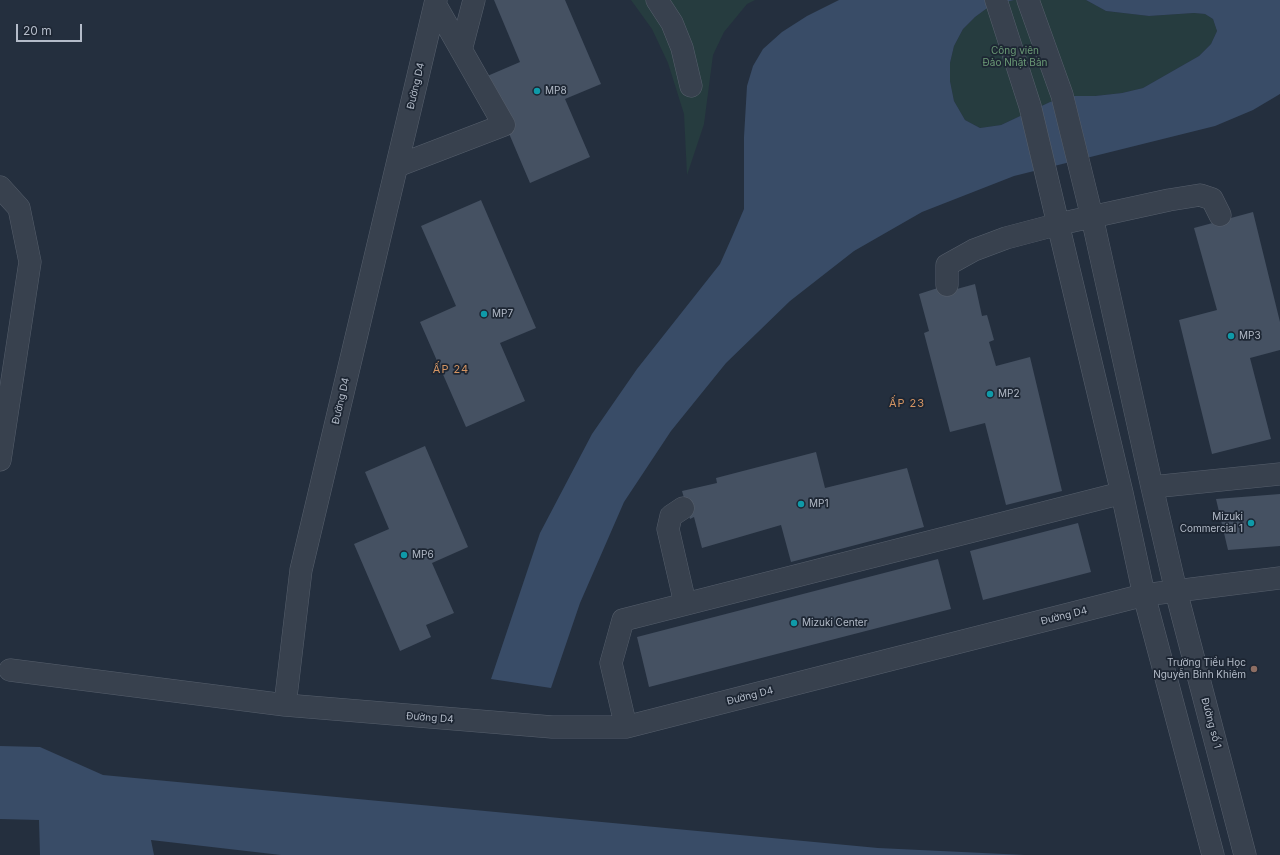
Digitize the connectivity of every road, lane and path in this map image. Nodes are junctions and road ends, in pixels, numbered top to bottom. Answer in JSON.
{"nodes":[{"id":1,"x":474,"y":0,"type":"edge"},
{"id":2,"x":657,"y":0,"type":"edge"},
{"id":3,"x":435,"y":2,"type":"edge"},
{"id":4,"x":1029,"y":4,"type":"edge"},
{"id":5,"x":998,"y":7,"type":"edge"},
{"id":6,"x":461,"y":50,"type":"junction"},
{"id":7,"x":691,"y":86,"type":"dead end"},
{"id":8,"x":397,"y":166,"type":"junction"},
{"id":9,"x":0,"y":187,"type":"edge"},
{"id":10,"x":1220,"y":216,"type":"dead end"},
{"id":11,"x":1092,"y":217,"type":"junction"},
{"id":12,"x":1059,"y":224,"type":"junction"},
{"id":13,"x":947,"y":285,"type":"dead end"},
{"id":14,"x":0,"y":460,"type":"edge"},
{"id":15,"x":1280,"y":474,"type":"edge"},
{"id":16,"x":1152,"y":487,"type":"junction"},
{"id":17,"x":1122,"y":493,"type":"junction"},
{"id":18,"x":683,"y":508,"type":"dead end"},
{"id":19,"x":1280,"y":578,"type":"edge"},
{"id":20,"x":1176,"y":591,"type":"junction"},
{"id":21,"x":1144,"y":595,"type":"junction"},
{"id":22,"x":685,"y":603,"type":"junction"},
{"id":23,"x":10,"y":670,"type":"dead end"},
{"id":24,"x":285,"y":705,"type":"junction"},
{"id":25,"x":626,"y":727,"type":"junction"},
{"id":26,"x":1213,"y":855,"type":"edge"},
{"id":27,"x":1244,"y":855,"type":"edge"}],
"edges":[{"from":1,"to":6,"type":"street"},
{"from":2,"to":7,"type":"street"},
{"from":3,"to":6,"type":"street"},
{"from":3,"to":8,"type":"street","name":"Đường D4"},
{"from":4,"to":11,"type":"street","name":"Đường số 1"},
{"from":5,"to":12,"type":"street"},
{"from":6,"to":8,"type":"street"},
{"from":8,"to":24,"type":"street","name":"Đường D4"},
{"from":9,"to":14,"type":"street"},
{"from":10,"to":11,"type":"street"},
{"from":11,"to":12,"type":"street"},
{"from":11,"to":16,"type":"street","name":"Đường số 1"},
{"from":12,"to":13,"type":"street"},
{"from":12,"to":17,"type":"street"},
{"from":15,"to":16,"type":"street"},
{"from":16,"to":20,"type":"street","name":"Đường số 1"},
{"from":17,"to":21,"type":"street"},
{"from":17,"to":22,"type":"street"},
{"from":18,"to":22,"type":"street"},
{"from":19,"to":20,"type":"street","name":"Đường D4"},
{"from":20,"to":21,"type":"street","name":"Đường D4"},
{"from":20,"to":27,"type":"street","name":"Đường số 1"},
{"from":21,"to":25,"type":"street","name":"Đường D4"},
{"from":21,"to":26,"type":"street"},
{"from":22,"to":25,"type":"street"},
{"from":23,"to":24,"type":"street"},
{"from":24,"to":25,"type":"street","name":"Đường D4"}]}
